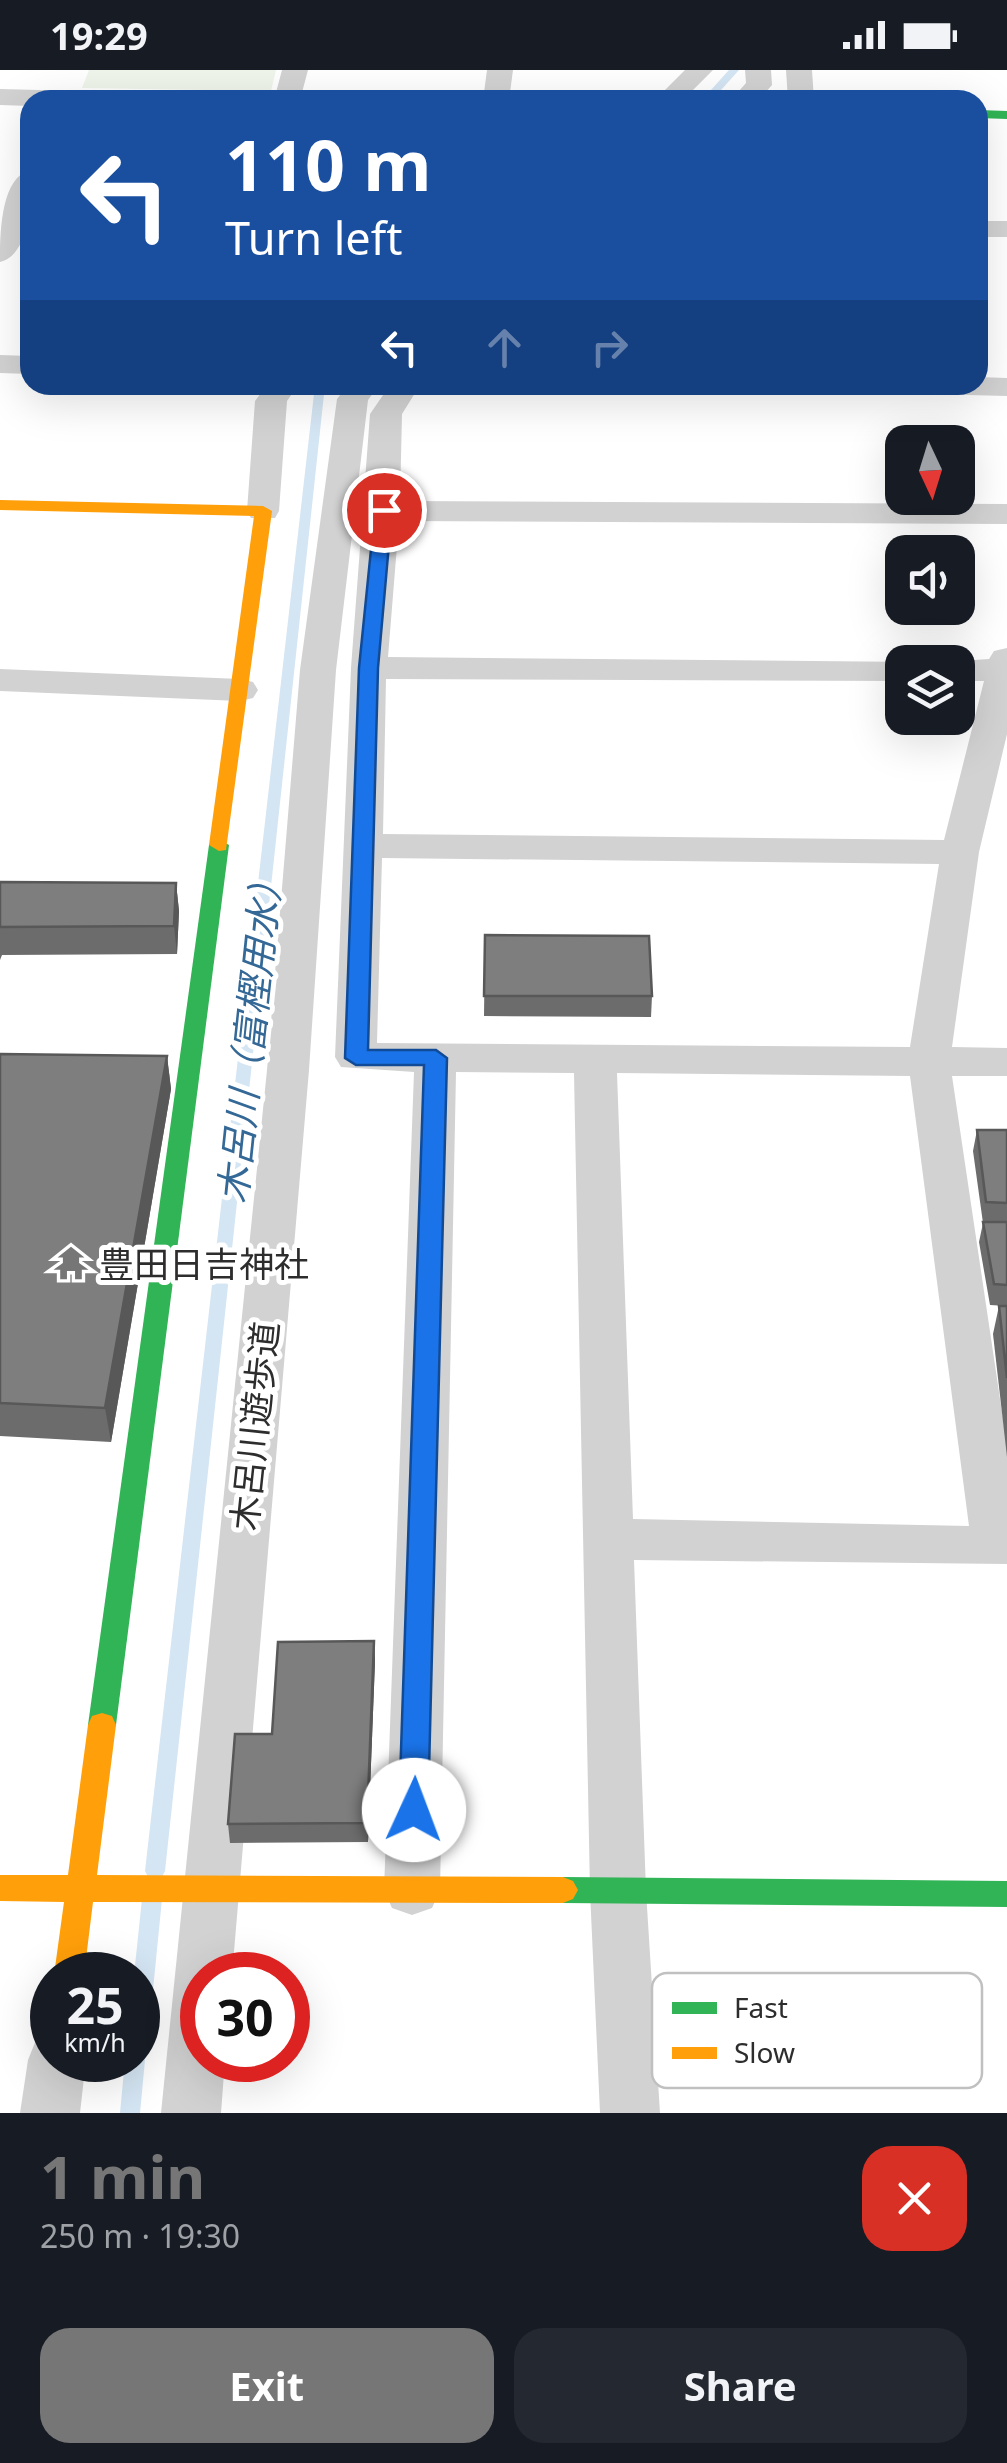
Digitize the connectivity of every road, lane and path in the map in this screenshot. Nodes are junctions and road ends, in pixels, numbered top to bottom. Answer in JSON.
{"nodes":[{"id":1,"x":700,"y":70,"type":"edge"},
{"id":2,"x":679,"y":90,"type":"edge"},
{"id":3,"x":20,"y":203,"type":"edge"},
{"id":4,"x":0,"y":254,"type":"edge"},
{"id":5,"x":276,"y":395,"type":"edge"},
{"id":6,"x":356,"y":395,"type":"edge"},
{"id":7,"x":398,"y":395,"type":"edge"},
{"id":8,"x":0,"y":505,"type":"edge"},
{"id":9,"x":384,"y":510,"type":"junction"},
{"id":10,"x":263,"y":512,"type":"junction"},
{"id":11,"x":1007,"y":514,"type":"edge"},
{"id":12,"x":1006,"y":665,"type":"edge"},
{"id":13,"x":368,"y":668,"type":"junction"},
{"id":14,"x":975,"y":668,"type":"edge"},
{"id":15,"x":885,"y":670,"type":"edge"},
{"id":16,"x":0,"y":680,"type":"edge"},
{"id":17,"x":240,"y":690,"type":"junction"},
{"id":18,"x":362,"y":846,"type":"junction"},
{"id":19,"x":960,"y":852,"type":"junction"},
{"id":20,"x":436,"y":1058,"type":"junction"},
{"id":21,"x":595,"y":1058,"type":"junction"},
{"id":22,"x":929,"y":1062,"type":"junction"},
{"id":23,"x":1007,"y":1062,"type":"edge"},
{"id":24,"x":609,"y":1539,"type":"junction"},
{"id":25,"x":81,"y":1885,"type":"junction"},
{"id":26,"x":0,"y":1888,"type":"edge"},
{"id":27,"x":202,"y":1888,"type":"junction"},
{"id":28,"x":412,"y":1890,"type":"junction"},
{"id":29,"x":618,"y":1891,"type":"junction"},
{"id":30,"x":1007,"y":1894,"type":"edge"},
{"id":31,"x":72,"y":1952,"type":"edge"},
{"id":32,"x":54,"y":2082,"type":"edge"},
{"id":33,"x":50,"y":2113,"type":"edge"},
{"id":34,"x":191,"y":2113,"type":"edge"},
{"id":35,"x":630,"y":2113,"type":"edge"}],
"edges":[{"from":1,"to":2,"type":"street"},
{"from":3,"to":4,"type":"street"},
{"from":5,"to":10,"type":"street"},
{"from":6,"to":27,"type":"street","name":"木呂川遊歩道"},
{"from":7,"to":9,"type":"street"},
{"from":8,"to":10,"type":"street"},
{"from":9,"to":11,"type":"street"},
{"from":9,"to":13,"type":"street"},
{"from":10,"to":17,"type":"street"},
{"from":12,"to":14,"type":"street"},
{"from":12,"to":19,"type":"street"},
{"from":13,"to":15,"type":"street"},
{"from":13,"to":18,"type":"street"},
{"from":16,"to":17,"type":"street"},
{"from":17,"to":25,"type":"street"},
{"from":18,"to":19,"type":"street"},
{"from":18,"to":20,"type":"street"},
{"from":19,"to":22,"type":"street"},
{"from":20,"to":21,"type":"street"},
{"from":20,"to":28,"type":"street"},
{"from":21,"to":22,"type":"street"},
{"from":21,"to":24,"type":"street"},
{"from":22,"to":23,"type":"street"},
{"from":22,"to":24,"type":"street"},
{"from":24,"to":29,"type":"street"},
{"from":25,"to":26,"type":"street"},
{"from":25,"to":27,"type":"street"},
{"from":25,"to":31,"type":"street"},
{"from":27,"to":28,"type":"street"},
{"from":27,"to":34,"type":"street","name":"木呂川遊歩道"},
{"from":28,"to":29,"type":"street"},
{"from":29,"to":30,"type":"street"},
{"from":29,"to":35,"type":"street"},
{"from":32,"to":33,"type":"street"}]}
